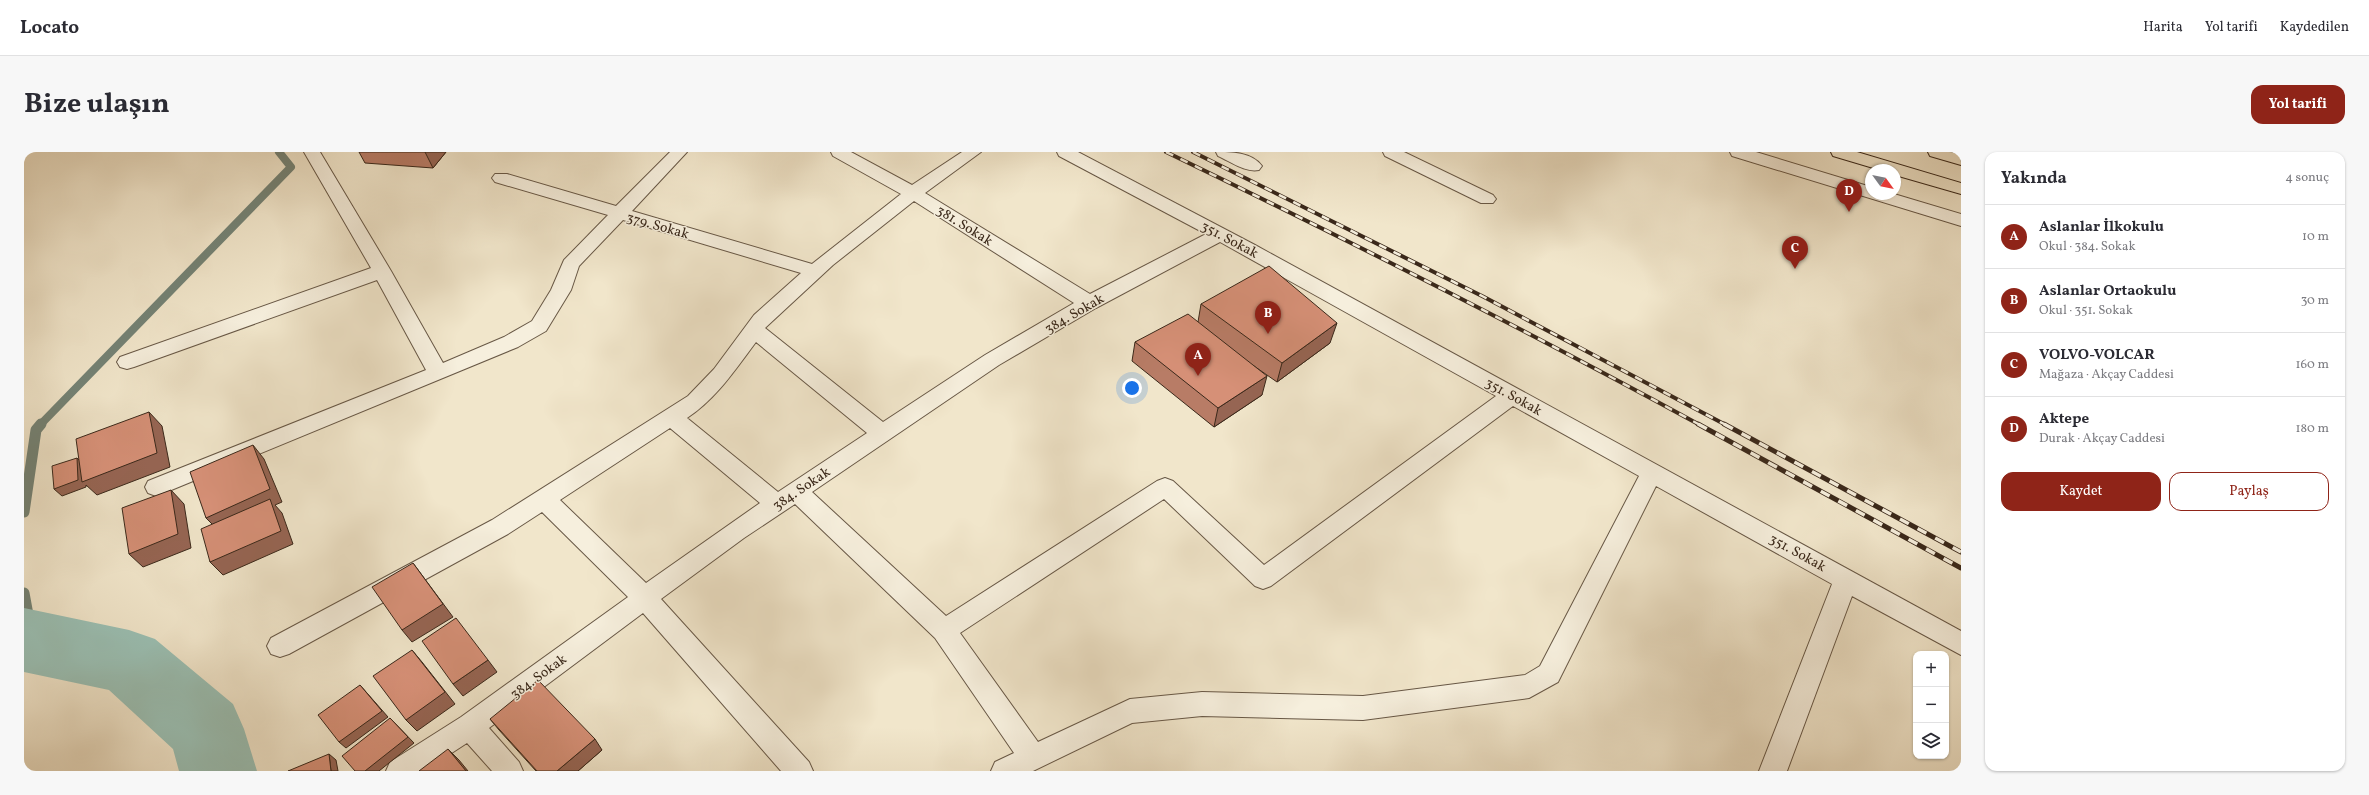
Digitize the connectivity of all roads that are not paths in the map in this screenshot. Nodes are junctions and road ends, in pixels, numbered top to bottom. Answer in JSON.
{"nodes":[{"id":1,"x":680,"y":152,"type":"edge"},
{"id":2,"x":839,"y":152,"type":"edge"},
{"id":3,"x":973,"y":152,"type":"edge"},
{"id":4,"x":1065,"y":152,"type":"edge"},
{"id":5,"x":1224,"y":152,"type":"edge"},
{"id":6,"x":1391,"y":152,"type":"edge"},
{"id":7,"x":1738,"y":152,"type":"edge"},
{"id":8,"x":1839,"y":152,"type":"edge"},
{"id":9,"x":1936,"y":152,"type":"edge"},
{"id":10,"x":319,"y":154,"type":"edge"},
{"id":11,"x":1961,"y":160,"type":"edge"},
{"id":12,"x":1253,"y":166,"type":"dead end"},
{"id":13,"x":501,"y":178,"type":"dead end"},
{"id":14,"x":1961,"y":189,"type":"edge"},
{"id":15,"x":1865,"y":191,"type":"edge"},
{"id":16,"x":913,"y":193,"type":"junction"},
{"id":17,"x":1487,"y":199,"type":"dead end"},
{"id":18,"x":1895,"y":200,"type":"edge"},
{"id":19,"x":620,"y":214,"type":"junction"},
{"id":20,"x":1961,"y":220,"type":"edge"},
{"id":21,"x":1220,"y":234,"type":"junction"},
{"id":22,"x":382,"y":271,"type":"junction"},
{"id":23,"x":815,"y":271,"type":"junction"},
{"id":24,"x":1089,"y":303,"type":"junction"},
{"id":25,"x":754,"y":330,"type":"junction"},
{"id":26,"x":127,"y":362,"type":"dead end"},
{"id":27,"x":438,"y":373,"type":"junction"},
{"id":28,"x":1513,"y":395,"type":"junction"},
{"id":29,"x":671,"y":417,"type":"junction"},
{"id":30,"x":882,"y":433,"type":"junction"},
{"id":31,"x":1652,"y":472,"type":"junction"},
{"id":32,"x":156,"y":487,"type":"dead end"},
{"id":33,"x":786,"y":498,"type":"junction"},
{"id":34,"x":544,"y":499,"type":"junction"},
{"id":35,"x":1846,"y":579,"type":"junction"},
{"id":36,"x":645,"y":598,"type":"junction"},
{"id":37,"x":944,"y":630,"type":"junction"},
{"id":38,"x":1961,"y":644,"type":"edge"},
{"id":39,"x":280,"y":646,"type":"dead end"},
{"id":40,"x":470,"y":726,"type":"junction"},
{"id":41,"x":1033,"y":756,"type":"junction"},
{"id":42,"x":400,"y":771,"type":"edge"},
{"id":43,"x":509,"y":771,"type":"edge"},
{"id":44,"x":799,"y":771,"type":"edge"},
{"id":45,"x":1005,"y":771,"type":"edge"},
{"id":46,"x":1772,"y":771,"type":"edge"}],
"edges":[{"from":1,"to":19,"type":"street"},
{"from":2,"to":16,"type":"street","name":"381. Sokak"},
{"from":3,"to":16,"type":"street"},
{"from":4,"to":21,"type":"street","name":"351. Sokak"},
{"from":5,"to":12,"type":"street"},
{"from":6,"to":17,"type":"street"},
{"from":7,"to":15,"type":"street"},
{"from":8,"to":14,"type":"highway"},
{"from":9,"to":11,"type":"highway"},
{"from":10,"to":22,"type":"street"},
{"from":13,"to":19,"type":"street","name":"379. Sokak"},
{"from":16,"to":23,"type":"street"},
{"from":16,"to":24,"type":"street","name":"381. Sokak"},
{"from":18,"to":20,"type":"street"},
{"from":19,"to":23,"type":"street","name":"379. Sokak"},
{"from":19,"to":27,"type":"street"},
{"from":21,"to":24,"type":"street","name":"384. Sokak"},
{"from":21,"to":28,"type":"street","name":"351. Sokak"},
{"from":22,"to":26,"type":"street"},
{"from":22,"to":27,"type":"street"},
{"from":23,"to":25,"type":"street"},
{"from":24,"to":30,"type":"street","name":"384. Sokak"},
{"from":25,"to":29,"type":"street"},
{"from":25,"to":30,"type":"street"},
{"from":27,"to":32,"type":"street"},
{"from":28,"to":31,"type":"street","name":"351. Sokak"},
{"from":28,"to":37,"type":"street"},
{"from":29,"to":33,"type":"street"},
{"from":29,"to":34,"type":"street"},
{"from":30,"to":33,"type":"street","name":"384. Sokak"},
{"from":31,"to":35,"type":"street","name":"351. Sokak"},
{"from":31,"to":41,"type":"street"},
{"from":33,"to":36,"type":"street","name":"384. Sokak"},
{"from":33,"to":37,"type":"street"},
{"from":34,"to":36,"type":"street"},
{"from":34,"to":39,"type":"street"},
{"from":35,"to":38,"type":"street","name":"351. Sokak"},
{"from":35,"to":46,"type":"street"},
{"from":36,"to":40,"type":"street","name":"384. Sokak"},
{"from":36,"to":44,"type":"street"},
{"from":37,"to":41,"type":"street"},
{"from":40,"to":42,"type":"street","name":"384. Sokak"},
{"from":40,"to":43,"type":"street"},
{"from":41,"to":45,"type":"street"}]}
